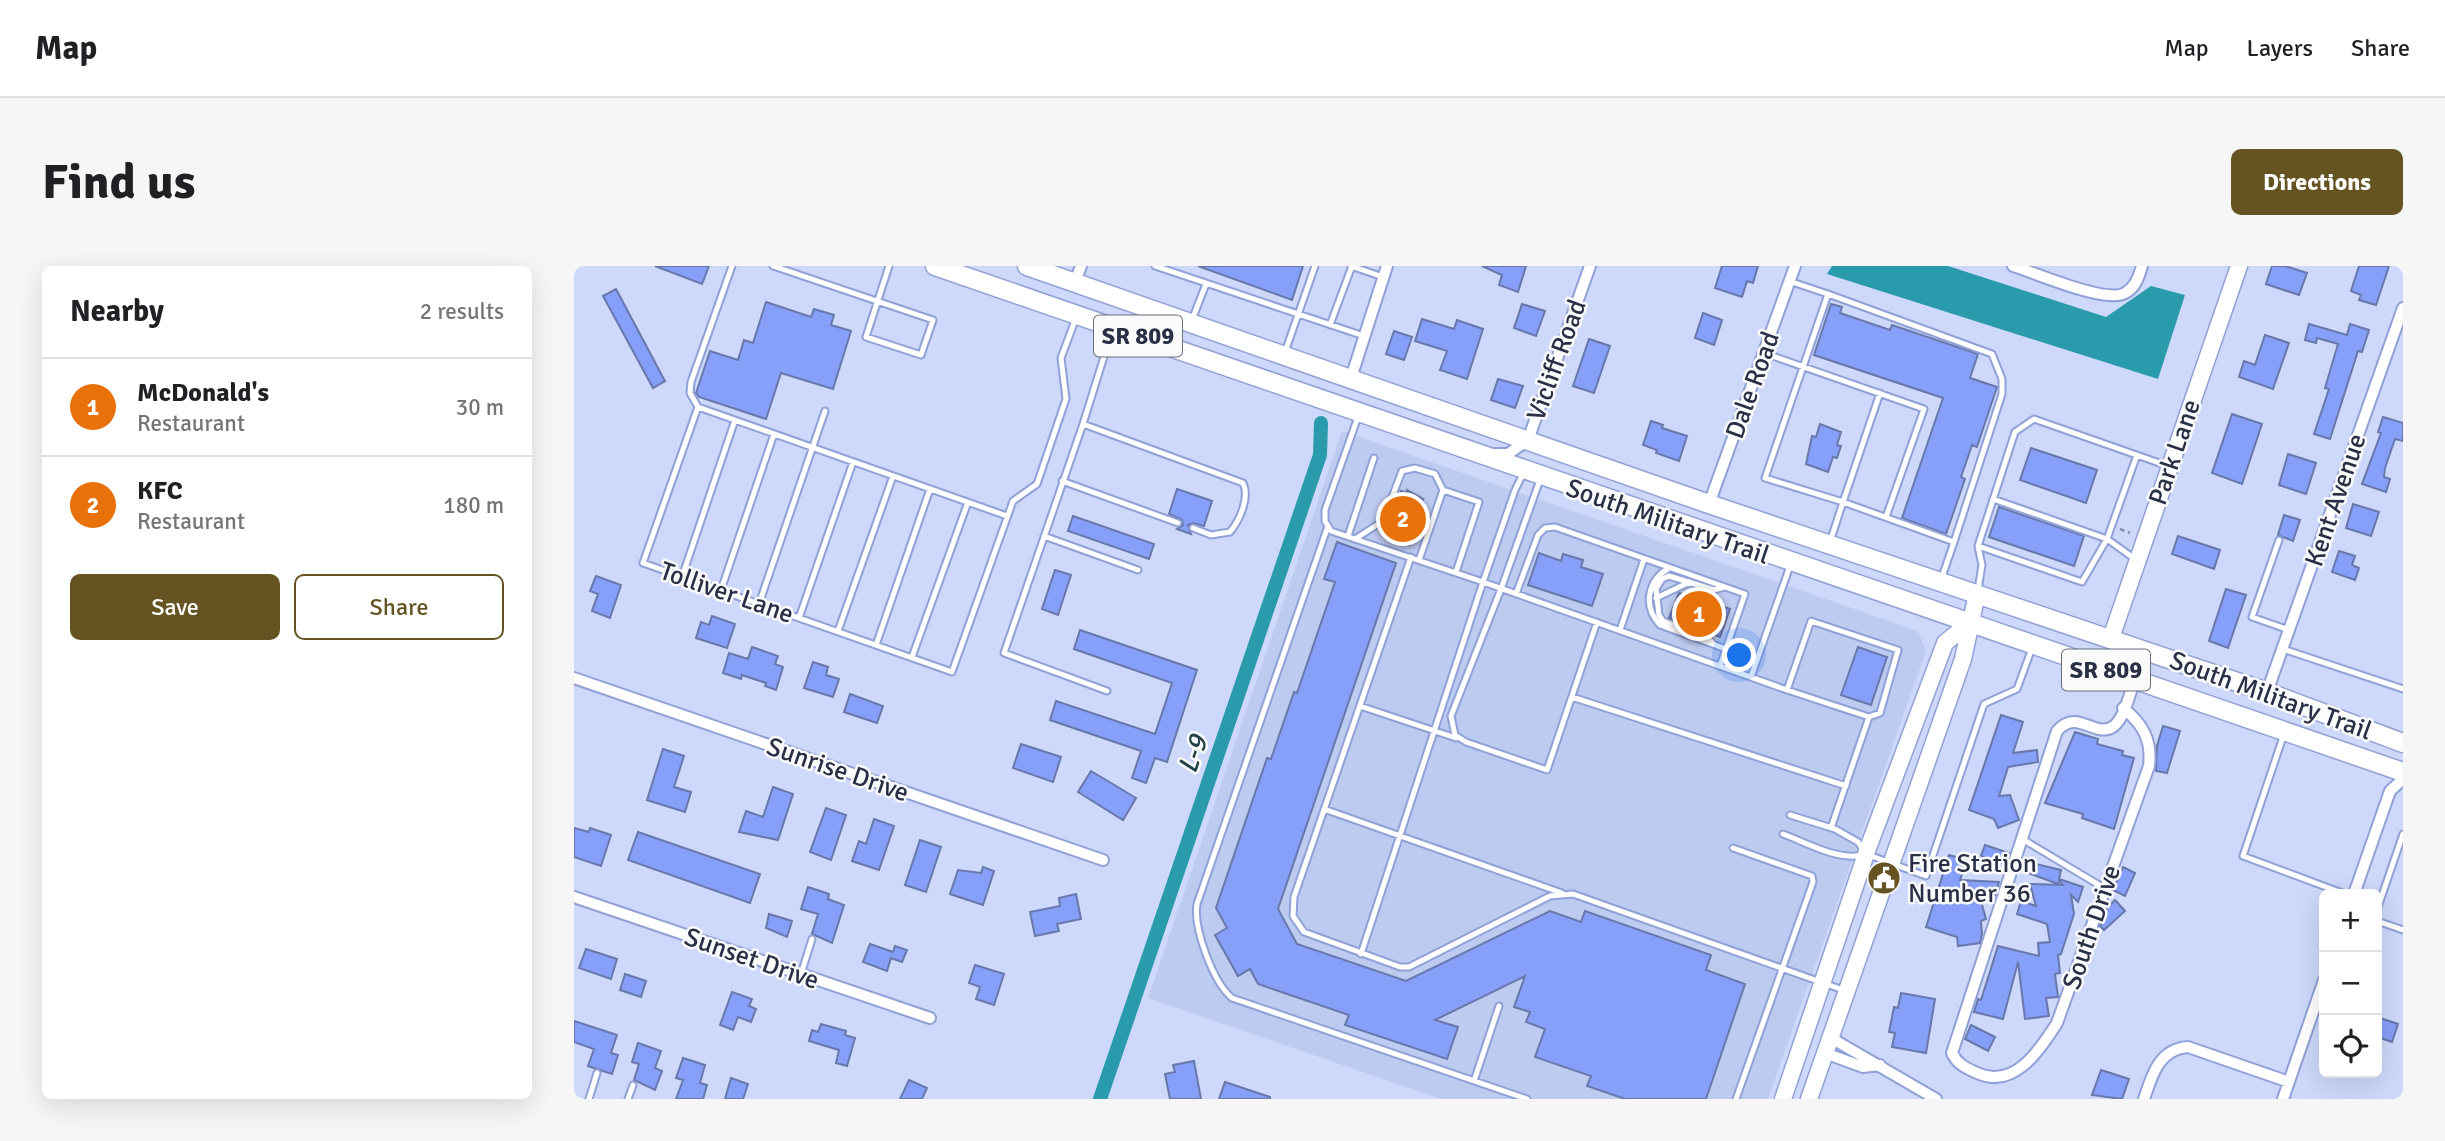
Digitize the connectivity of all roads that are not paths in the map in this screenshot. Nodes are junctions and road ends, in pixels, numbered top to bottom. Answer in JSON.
{"nodes":[{"id":1,"x":732,"y":266,"type":"edge"},
{"id":2,"x":774,"y":266,"type":"edge"},
{"id":3,"x":889,"y":266,"type":"edge"},
{"id":4,"x":935,"y":266,"type":"edge"},
{"id":5,"x":1027,"y":266,"type":"edge"},
{"id":6,"x":1156,"y":266,"type":"edge"},
{"id":7,"x":1315,"y":266,"type":"edge"},
{"id":8,"x":1352,"y":266,"type":"edge"},
{"id":9,"x":1590,"y":266,"type":"edge"},
{"id":10,"x":1795,"y":266,"type":"edge"},
{"id":11,"x":2142,"y":266,"type":"edge"},
{"id":12,"x":2239,"y":266,"type":"edge"},
{"id":13,"x":2018,"y":267,"type":"edge"},
{"id":14,"x":1385,"y":272,"type":"edge"},
{"id":15,"x":1078,"y":274,"type":"edge"},
{"id":16,"x":1789,"y":281,"type":"junction"},
{"id":17,"x":1206,"y":284,"type":"junction"},
{"id":18,"x":1828,"y":294,"type":"junction"},
{"id":19,"x":878,"y":301,"type":"junction"},
{"id":20,"x":2403,"y":308,"type":"edge"},
{"id":21,"x":1077,"y":315,"type":"junction"},
{"id":22,"x":1298,"y":315,"type":"junction"},
{"id":23,"x":1191,"y":323,"type":"junction"},
{"id":24,"x":1330,"y":325,"type":"junction"},
{"id":25,"x":1113,"y":328,"type":"junction"},
{"id":26,"x":1364,"y":336,"type":"junction"},
{"id":27,"x":1141,"y":337,"type":"junction"},
{"id":28,"x":1266,"y":349,"type":"junction"},
{"id":29,"x":1764,"y":353,"type":"junction"},
{"id":30,"x":1284,"y":355,"type":"junction"},
{"id":31,"x":1212,"y":362,"type":"junction"},
{"id":32,"x":1801,"y":366,"type":"junction"},
{"id":33,"x":1351,"y":378,"type":"junction"},
{"id":34,"x":1880,"y":393,"type":"junction"},
{"id":35,"x":698,"y":407,"type":"junction"},
{"id":36,"x":825,"y":411,"type":"dead end"},
{"id":37,"x":1359,"y":413,"type":"junction"},
{"id":38,"x":735,"y":420,"type":"junction"},
{"id":39,"x":1083,"y":424,"type":"junction"},
{"id":40,"x":774,"y":434,"type":"junction"},
{"id":41,"x":1528,"y":439,"type":"junction"},
{"id":42,"x":813,"y":447,"type":"junction"},
{"id":43,"x":1566,"y":454,"type":"junction"},
{"id":44,"x":1475,"y":455,"type":"junction"},
{"id":45,"x":2137,"y":455,"type":"junction"},
{"id":46,"x":1374,"y":458,"type":"dead end"},
{"id":47,"x":853,"y":462,"type":"junction"},
{"id":48,"x":2169,"y":466,"type":"junction"},
{"id":49,"x":893,"y":475,"type":"junction"},
{"id":50,"x":1533,"y":475,"type":"junction"},
{"id":51,"x":1062,"y":481,"type":"junction"},
{"id":52,"x":930,"y":489,"type":"junction"},
{"id":53,"x":1443,"y":490,"type":"junction"},
{"id":54,"x":1993,"y":499,"type":"junction"},
{"id":55,"x":968,"y":502,"type":"junction"},
{"id":56,"x":1843,"y":502,"type":"junction"},
{"id":57,"x":1709,"y":504,"type":"junction"},
{"id":58,"x":1007,"y":516,"type":"junction"},
{"id":59,"x":1886,"y":517,"type":"junction"},
{"id":60,"x":1178,"y":523,"type":"dead end"},
{"id":61,"x":1328,"y":526,"type":"junction"},
{"id":62,"x":1193,"y":528,"type":"dead end"},
{"id":63,"x":1044,"y":536,"type":"junction"},
{"id":64,"x":1351,"y":537,"type":"junction"},
{"id":65,"x":2107,"y":539,"type":"junction"},
{"id":66,"x":2279,"y":540,"type":"dead end"},
{"id":67,"x":1954,"y":542,"type":"junction"},
{"id":68,"x":1829,"y":545,"type":"junction"},
{"id":69,"x":1978,"y":546,"type":"junction"},
{"id":70,"x":1411,"y":557,"type":"junction"},
{"id":71,"x":1644,"y":559,"type":"junction"},
{"id":72,"x":1419,"y":560,"type":"junction"},
{"id":73,"x":2137,"y":561,"type":"junction"},
{"id":74,"x":1791,"y":563,"type":"junction"},
{"id":75,"x":1669,"y":568,"type":"junction"},
{"id":76,"x":1138,"y":570,"type":"dead end"},
{"id":77,"x":1456,"y":572,"type":"junction"},
{"id":78,"x":682,"y":577,"type":"junction"},
{"id":79,"x":1483,"y":582,"type":"junction"},
{"id":80,"x":1690,"y":582,"type":"junction"},
{"id":81,"x":1940,"y":582,"type":"junction"},
{"id":82,"x":1724,"y":587,"type":"junction"},
{"id":83,"x":1502,"y":589,"type":"junction"},
{"id":84,"x":721,"y":590,"type":"junction"},
{"id":85,"x":1516,"y":594,"type":"junction"},
{"id":86,"x":1977,"y":594,"type":"junction"},
{"id":87,"x":1656,"y":598,"type":"junction"},
{"id":88,"x":759,"y":604,"type":"junction"},
{"id":89,"x":799,"y":618,"type":"junction"},
{"id":90,"x":1597,"y":622,"type":"junction"},
{"id":91,"x":1969,"y":623,"type":"junction"},
{"id":92,"x":1620,"y":630,"type":"junction"},
{"id":93,"x":2289,"y":630,"type":"junction"},
{"id":94,"x":838,"y":631,"type":"junction"},
{"id":95,"x":2110,"y":638,"type":"junction"},
{"id":96,"x":876,"y":645,"type":"junction"},
{"id":97,"x":1713,"y":645,"type":"junction"},
{"id":98,"x":2033,"y":645,"type":"junction"},
{"id":99,"x":1726,"y":649,"type":"junction"},
{"id":100,"x":2283,"y":649,"type":"junction"},
{"id":101,"x":912,"y":657,"type":"junction"},
{"id":102,"x":1720,"y":666,"type":"junction"},
{"id":103,"x":1751,"y":677,"type":"junction"},
{"id":104,"x":2135,"y":679,"type":"junction"},
{"id":105,"x":575,"y":681,"type":"edge"},
{"id":106,"x":1787,"y":690,"type":"junction"},
{"id":107,"x":2403,"y":690,"type":"edge"},
{"id":108,"x":1107,"y":691,"type":"dead end"},
{"id":109,"x":2267,"y":692,"type":"junction"},
{"id":110,"x":1572,"y":697,"type":"junction"},
{"id":111,"x":1360,"y":706,"type":"junction"},
{"id":112,"x":2123,"y":708,"type":"junction"},
{"id":113,"x":1869,"y":717,"type":"junction"},
{"id":114,"x":1434,"y":731,"type":"junction"},
{"id":115,"x":2285,"y":731,"type":"junction"},
{"id":116,"x":2373,"y":732,"type":"junction"},
{"id":117,"x":1460,"y":739,"type":"junction"},
{"id":118,"x":2403,"y":743,"type":"edge"},
{"id":119,"x":2338,"y":750,"type":"junction"},
{"id":120,"x":2403,"y":772,"type":"edge"},
{"id":121,"x":2403,"y":779,"type":"edge"},
{"id":122,"x":1846,"y":786,"type":"junction"},
{"id":123,"x":1324,"y":809,"type":"junction"},
{"id":124,"x":1790,"y":815,"type":"dead end"},
{"id":125,"x":1831,"y":828,"type":"junction"},
{"id":126,"x":1783,"y":834,"type":"dead end"},
{"id":127,"x":2403,"y":834,"type":"edge"},
{"id":128,"x":1400,"y":836,"type":"junction"},
{"id":129,"x":2024,"y":840,"type":"junction"},
{"id":130,"x":1733,"y":848,"type":"dead end"},
{"id":131,"x":1866,"y":854,"type":"junction"},
{"id":132,"x":1103,"y":860,"type":"dead end"},
{"id":133,"x":1892,"y":863,"type":"junction"},
{"id":134,"x":2104,"y":888,"type":"junction"},
{"id":135,"x":2332,"y":889,"type":"edge"},
{"id":136,"x":2356,"y":889,"type":"edge"},
{"id":137,"x":1562,"y":893,"type":"junction"},
{"id":138,"x":2382,"y":895,"type":"edge"},
{"id":139,"x":574,"y":897,"type":"edge"},
{"id":140,"x":2382,"y":923,"type":"edge"},
{"id":141,"x":2403,"y":930,"type":"edge"},
{"id":142,"x":812,"y":939,"type":"dead end"},
{"id":143,"x":1361,"y":954,"type":"junction"},
{"id":144,"x":1784,"y":968,"type":"junction"},
{"id":145,"x":801,"y":974,"type":"junction"},
{"id":146,"x":1824,"y":984,"type":"junction"},
{"id":147,"x":1848,"y":991,"type":"junction"},
{"id":148,"x":2319,"y":995,"type":"edge"},
{"id":149,"x":1499,"y":1006,"type":"dead end"},
{"id":150,"x":930,"y":1018,"type":"dead end"},
{"id":151,"x":1828,"y":1046,"type":"junction"},
{"id":152,"x":597,"y":1073,"type":"dead end"},
{"id":153,"x":1474,"y":1081,"type":"junction"},
{"id":154,"x":2289,"y":1082,"type":"junction"},
{"id":155,"x":632,"y":1085,"type":"dead end"},
{"id":156,"x":589,"y":1099,"type":"edge"},
{"id":157,"x":628,"y":1099,"type":"edge"},
{"id":158,"x":1527,"y":1099,"type":"edge"},
{"id":159,"x":1736,"y":1099,"type":"edge"},
{"id":160,"x":1783,"y":1099,"type":"edge"},
{"id":161,"x":1809,"y":1099,"type":"edge"},
{"id":162,"x":1936,"y":1099,"type":"edge"},
{"id":163,"x":2144,"y":1099,"type":"edge"},
{"id":164,"x":2283,"y":1099,"type":"edge"}],
"edges":[{"from":1,"to":35,"type":"lane","name":"Tolliver Lane"},
{"from":2,"to":19,"type":"lane"},
{"from":3,"to":19,"type":"lane"},
{"from":4,"to":21,"type":"main road","name":"South Military Trail","number":"SR 809"},
{"from":5,"to":15,"type":"main road","name":"South Military Trail","number":"SR 809"},
{"from":6,"to":17,"type":"lane"},
{"from":7,"to":22,"type":"lane"},
{"from":8,"to":14,"type":"lane"},
{"from":8,"to":24,"type":"lane"},
{"from":9,"to":41,"type":"street","name":"Vicliff Road"},
{"from":10,"to":16,"type":"street","name":"Dale Road"},
{"from":11,"to":13,"type":"street"},
{"from":12,"to":48,"type":"street","name":"Park Lane"},
{"from":14,"to":26,"type":"street"},
{"from":15,"to":23,"type":"main road","name":"South Military Trail","number":"SR 809"},
{"from":16,"to":18,"type":"lane"},
{"from":16,"to":29,"type":"street","name":"Dale Road"},
{"from":17,"to":22,"type":"lane"},
{"from":17,"to":23,"type":"lane"},
{"from":18,"to":32,"type":"lane"},
{"from":18,"to":67,"type":"lane"},
{"from":19,"to":19,"type":"lane"},
{"from":20,"to":93,"type":"street","name":"Kent Avenue"},
{"from":21,"to":25,"type":"main road","name":"South Military Trail","number":"SR 809"},
{"from":21,"to":58,"type":"lane"},
{"from":22,"to":24,"type":"lane"},
{"from":22,"to":30,"type":"lane"},
{"from":23,"to":27,"type":"main road"},
{"from":23,"to":28,"type":"main road","name":"South Military Trail","number":"SR 809"},
{"from":24,"to":26,"type":"lane"},
{"from":25,"to":27,"type":"main road","name":"South Military Trail","number":"SR 809"},
{"from":25,"to":39,"type":"lane"},
{"from":26,"to":33,"type":"street"},
{"from":27,"to":31,"type":"main road","name":"South Military Trail","number":"SR 809"},
{"from":28,"to":30,"type":"main road","name":"South Military Trail","number":"SR 809"},
{"from":28,"to":31,"type":"main road"},
{"from":29,"to":32,"type":"lane"},
{"from":29,"to":57,"type":"street","name":"Dale Road"},
{"from":30,"to":33,"type":"main road","name":"South Military Trail","number":"SR 809"},
{"from":31,"to":37,"type":"main road","name":"South Military Trail","number":"SR 809"},
{"from":32,"to":34,"type":"lane"},
{"from":32,"to":56,"type":"lane"},
{"from":33,"to":41,"type":"main road","name":"South Military Trail","number":"SR 809"},
{"from":34,"to":56,"type":"lane"},
{"from":34,"to":59,"type":"lane"},
{"from":35,"to":38,"type":"lane"},
{"from":35,"to":78,"type":"lane","name":"Tolliver Lane"},
{"from":36,"to":42,"type":"lane"},
{"from":37,"to":44,"type":"main road","name":"South Military Trail","number":"SR 809"},
{"from":37,"to":61,"type":"lane"},
{"from":38,"to":40,"type":"lane"},
{"from":38,"to":78,"type":"lane"},
{"from":39,"to":51,"type":"lane"},
{"from":39,"to":62,"type":"lane"},
{"from":40,"to":42,"type":"lane"},
{"from":40,"to":84,"type":"lane"},
{"from":41,"to":43,"type":"main road","name":"South Military Trail","number":"SR 809"},
{"from":41,"to":44,"type":"street","name":"Vicliff Road"},
{"from":42,"to":47,"type":"lane"},
{"from":42,"to":88,"type":"lane"},
{"from":43,"to":50,"type":"main road"},
{"from":43,"to":57,"type":"main road","name":"South Military Trail","number":"SR 809"},
{"from":44,"to":50,"type":"main road","name":"South Military Trail","number":"SR 809"},
{"from":45,"to":48,"type":"lane"},
{"from":45,"to":54,"type":"lane"},
{"from":45,"to":65,"type":"lane"},
{"from":46,"to":64,"type":"lane"},
{"from":47,"to":49,"type":"lane"},
{"from":47,"to":89,"type":"lane"},
{"from":48,"to":73,"type":"street","name":"Park Lane"},
{"from":49,"to":52,"type":"lane"},
{"from":49,"to":94,"type":"lane"},
{"from":50,"to":74,"type":"main road","name":"South Military Trail","number":"SR 809"},
{"from":50,"to":79,"type":"lane"},
{"from":50,"to":83,"type":"lane"},
{"from":51,"to":60,"type":"lane"},
{"from":51,"to":63,"type":"lane"},
{"from":52,"to":55,"type":"lane"},
{"from":52,"to":96,"type":"lane"},
{"from":53,"to":64,"type":"lane"},
{"from":53,"to":72,"type":"lane"},
{"from":53,"to":77,"type":"lane"},
{"from":54,"to":65,"type":"lane"},
{"from":54,"to":69,"type":"lane"},
{"from":55,"to":58,"type":"lane"},
{"from":55,"to":101,"type":"lane"},
{"from":56,"to":59,"type":"lane"},
{"from":56,"to":68,"type":"lane"},
{"from":57,"to":68,"type":"main road","name":"South Military Trail","number":"SR 809"},
{"from":58,"to":101,"type":"lane","name":"Tolliver Lane"},
{"from":59,"to":67,"type":"lane"},
{"from":61,"to":64,"type":"lane"},
{"from":61,"to":153,"type":"lane"},
{"from":63,"to":76,"type":"lane"},
{"from":63,"to":108,"type":"lane"},
{"from":64,"to":70,"type":"lane"},
{"from":65,"to":69,"type":"lane"},
{"from":65,"to":73,"type":"lane"},
{"from":66,"to":93,"type":"lane"},
{"from":67,"to":81,"type":"lane"},
{"from":68,"to":81,"type":"main road","name":"South Military Trail","number":"SR 809"},
{"from":69,"to":86,"type":"lane"},
{"from":70,"to":72,"type":"lane"},
{"from":70,"to":111,"type":"lane"},
{"from":71,"to":75,"type":"lane"},
{"from":71,"to":85,"type":"lane"},
{"from":71,"to":92,"type":"lane"},
{"from":72,"to":77,"type":"lane"},
{"from":73,"to":95,"type":"street","name":"Park Lane"},
{"from":74,"to":91,"type":"main road","name":"South Military Trail","number":"SR 809"},
{"from":74,"to":103,"type":"lane"},
{"from":75,"to":82,"type":"lane"},
{"from":75,"to":97,"type":"lane"},
{"from":77,"to":79,"type":"lane"},
{"from":78,"to":84,"type":"lane","name":"Tolliver Lane"},
{"from":79,"to":83,"type":"lane"},
{"from":79,"to":114,"type":"lane"},
{"from":80,"to":82,"type":"lane"},
{"from":80,"to":87,"type":"lane"},
{"from":80,"to":87,"type":"lane"},
{"from":81,"to":86,"type":"main road","name":"South Military Trail","number":"SR 809"},
{"from":82,"to":99,"type":"lane"},
{"from":83,"to":85,"type":"lane"},
{"from":83,"to":117,"type":"lane"},
{"from":84,"to":88,"type":"lane","name":"Tolliver Lane"},
{"from":85,"to":90,"type":"lane"},
{"from":86,"to":91,"type":"street"},
{"from":86,"to":95,"type":"main road","name":"South Military Trail","number":"SR 809"},
{"from":87,"to":97,"type":"lane"},
{"from":88,"to":89,"type":"lane","name":"Tolliver Lane"},
{"from":89,"to":94,"type":"lane","name":"Tolliver Lane"},
{"from":90,"to":92,"type":"lane"},
{"from":90,"to":110,"type":"lane"},
{"from":91,"to":98,"type":"main road","name":"South Military Trail","number":"SR 809"},
{"from":91,"to":131,"type":"street"},
{"from":91,"to":133,"type":"street"},
{"from":92,"to":102,"type":"lane"},
{"from":93,"to":100,"type":"street","name":"Kent Avenue"},
{"from":94,"to":96,"type":"lane","name":"Tolliver Lane"},
{"from":95,"to":109,"type":"main road","name":"South Military Trail","number":"SR 809"},
{"from":96,"to":101,"type":"lane","name":"Tolliver Lane"},
{"from":97,"to":99,"type":"lane"},
{"from":98,"to":104,"type":"main road","name":"South Military Trail","number":"SR 809"},
{"from":98,"to":133,"type":"lane"},
{"from":99,"to":102,"type":"lane"},
{"from":100,"to":107,"type":"lane"},
{"from":100,"to":109,"type":"street","name":"Kent Avenue"},
{"from":102,"to":103,"type":"lane"},
{"from":103,"to":106,"type":"lane"},
{"from":104,"to":112,"type":"street"},
{"from":104,"to":115,"type":"main road","name":"South Military Trail","number":"SR 809"},
{"from":105,"to":132,"type":"street","name":"Sunrise Drive"},
{"from":106,"to":113,"type":"lane"},
{"from":106,"to":113,"type":"lane"},
{"from":109,"to":116,"type":"main road","name":"South Military Trail","number":"SR 809"},
{"from":110,"to":117,"type":"lane"},
{"from":110,"to":122,"type":"lane"},
{"from":111,"to":114,"type":"lane"},
{"from":111,"to":123,"type":"lane"},
{"from":112,"to":129,"type":"street"},
{"from":112,"to":134,"type":"street","name":"South Drive"},
{"from":113,"to":122,"type":"lane"},
{"from":114,"to":117,"type":"lane"},
{"from":114,"to":128,"type":"lane"},
{"from":115,"to":119,"type":"main road","name":"South Military Trail","number":"SR 809"},
{"from":115,"to":135,"type":"lane"},
{"from":116,"to":118,"type":"main road","name":"South Military Trail","number":"SR 809"},
{"from":116,"to":119,"type":"main road"},
{"from":119,"to":120,"type":"main road","name":"South Military Trail","number":"SR 809"},
{"from":121,"to":136,"type":"street"},
{"from":122,"to":125,"type":"lane"},
{"from":123,"to":128,"type":"lane"},
{"from":123,"to":143,"type":"lane"},
{"from":124,"to":125,"type":"lane"},
{"from":125,"to":131,"type":"lane"},
{"from":126,"to":131,"type":"lane"},
{"from":127,"to":138,"type":"lane"},
{"from":128,"to":137,"type":"lane"},
{"from":128,"to":143,"type":"lane"},
{"from":129,"to":134,"type":"lane"},
{"from":129,"to":134,"type":"street","name":"South Drive"},
{"from":130,"to":144,"type":"lane"},
{"from":131,"to":133,"type":"lane"},
{"from":131,"to":146,"type":"street"},
{"from":133,"to":147,"type":"street"},
{"from":137,"to":143,"type":"lane"},
{"from":137,"to":144,"type":"lane"},
{"from":139,"to":145,"type":"street","name":"Sunset Drive"},
{"from":140,"to":141,"type":"lane"},
{"from":142,"to":145,"type":"lane"},
{"from":144,"to":146,"type":"lane"},
{"from":144,"to":159,"type":"lane"},
{"from":145,"to":150,"type":"street","name":"Sunset Drive"},
{"from":146,"to":147,"type":"lane"},
{"from":146,"to":160,"type":"street"},
{"from":147,"to":151,"type":"street"},
{"from":148,"to":154,"type":"street"},
{"from":149,"to":153,"type":"lane"},
{"from":151,"to":161,"type":"street"},
{"from":151,"to":162,"type":"street"},
{"from":152,"to":156,"type":"lane"},
{"from":153,"to":158,"type":"lane"},
{"from":154,"to":163,"type":"street"},
{"from":154,"to":164,"type":"street"},
{"from":155,"to":157,"type":"lane"}]}
